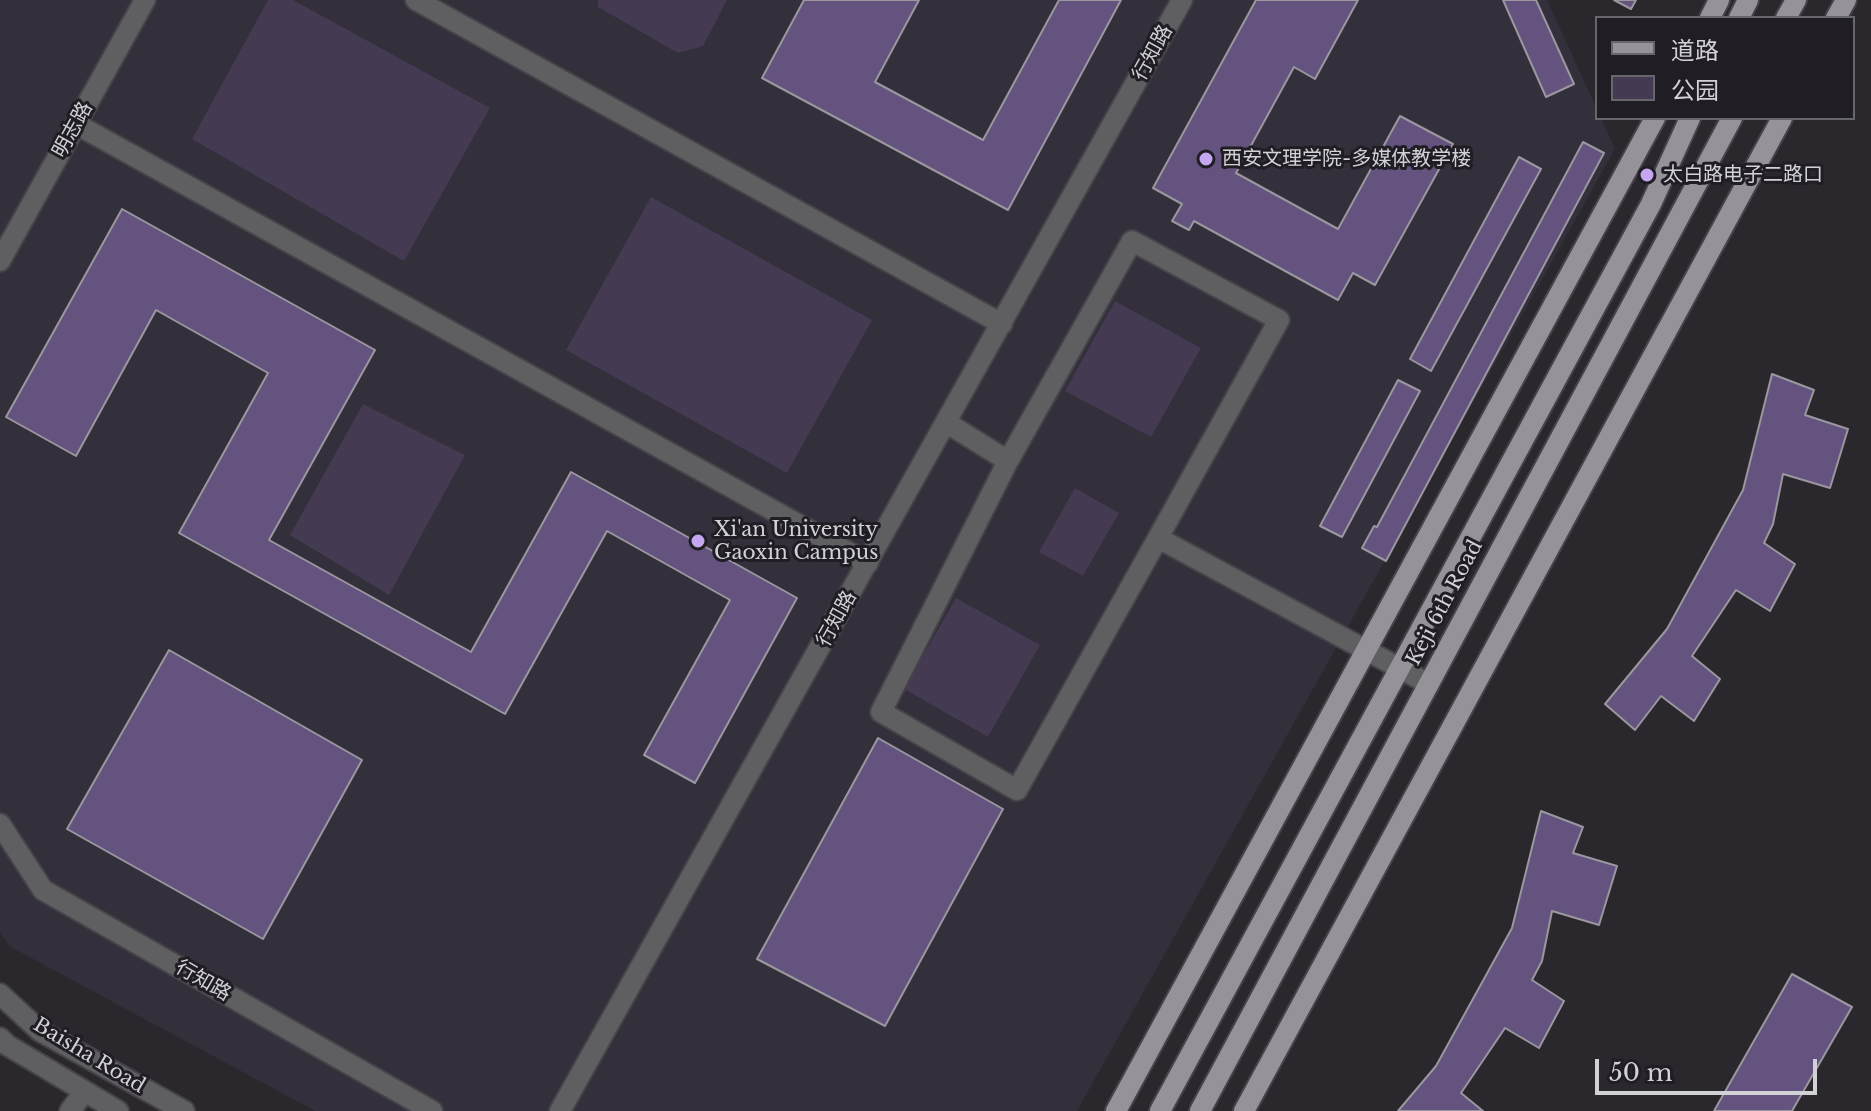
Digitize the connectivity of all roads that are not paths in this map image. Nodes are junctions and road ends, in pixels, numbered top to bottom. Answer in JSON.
{"nodes":[{"id":1,"x":145,"y":0,"type":"edge"},
{"id":2,"x":416,"y":0,"type":"edge"},
{"id":3,"x":1182,"y":0,"type":"edge"},
{"id":4,"x":1654,"y":120,"type":"edge"},
{"id":5,"x":1689,"y":120,"type":"edge"},
{"id":6,"x":1731,"y":120,"type":"edge"},
{"id":7,"x":1781,"y":120,"type":"edge"},
{"id":8,"x":76,"y":124,"type":"junction"},
{"id":9,"x":0,"y":261,"type":"edge"},
{"id":10,"x":1002,"y":324,"type":"junction"},
{"id":11,"x":947,"y":423,"type":"junction"},
{"id":12,"x":1008,"y":461,"type":"junction"},
{"id":13,"x":1158,"y":538,"type":"junction"},
{"id":14,"x":868,"y":563,"type":"junction"},
{"id":15,"x":1367,"y":651,"type":"junction"},
{"id":16,"x":1401,"y":670,"type":"junction"},
{"id":17,"x":1429,"y":684,"type":"junction"},
{"id":18,"x":0,"y":824,"type":"edge"},
{"id":19,"x":0,"y":994,"type":"edge"},
{"id":20,"x":0,"y":1038,"type":"edge"},
{"id":21,"x":84,"y":1092,"type":"junction"},
{"id":22,"x":70,"y":1111,"type":"edge"},
{"id":23,"x":118,"y":1111,"type":"edge"},
{"id":24,"x":184,"y":1111,"type":"edge"},
{"id":25,"x":432,"y":1111,"type":"edge"},
{"id":26,"x":560,"y":1111,"type":"edge"},
{"id":27,"x":1116,"y":1111,"type":"edge"},
{"id":28,"x":1160,"y":1111,"type":"edge"},
{"id":29,"x":1200,"y":1111,"type":"edge"},
{"id":30,"x":1244,"y":1111,"type":"edge"}],
"edges":[{"from":1,"to":8,"type":"street","name":"明志路"},
{"from":2,"to":10,"type":"street"},
{"from":3,"to":10,"type":"street","name":"行知路"},
{"from":4,"to":15,"type":"main road"},
{"from":5,"to":16,"type":"main road","name":"Keji 6th Road"},
{"from":6,"to":17,"type":"main road","name":"Keji 6th Road"},
{"from":7,"to":30,"type":"main road"},
{"from":8,"to":9,"type":"street","name":"明志路"},
{"from":8,"to":14,"type":"street"},
{"from":10,"to":11,"type":"street","name":"行知路"},
{"from":11,"to":12,"type":"street"},
{"from":11,"to":14,"type":"street","name":"行知路"},
{"from":12,"to":13,"type":"street"},
{"from":12,"to":13,"type":"street"},
{"from":13,"to":15,"type":"street"},
{"from":14,"to":26,"type":"street","name":"行知路"},
{"from":15,"to":16,"type":"street"},
{"from":15,"to":27,"type":"main road"},
{"from":16,"to":17,"type":"street"},
{"from":16,"to":28,"type":"main road","name":"Keji 6th Road"},
{"from":17,"to":29,"type":"main road","name":"Keji 6th Road"},
{"from":18,"to":25,"type":"street","name":"行知路"},
{"from":19,"to":24,"type":"street","name":"Baisha Road"},
{"from":20,"to":21,"type":"street","name":"Baisha Road"},
{"from":21,"to":22,"type":"street"},
{"from":21,"to":23,"type":"street","name":"Baisha Road"}]}
